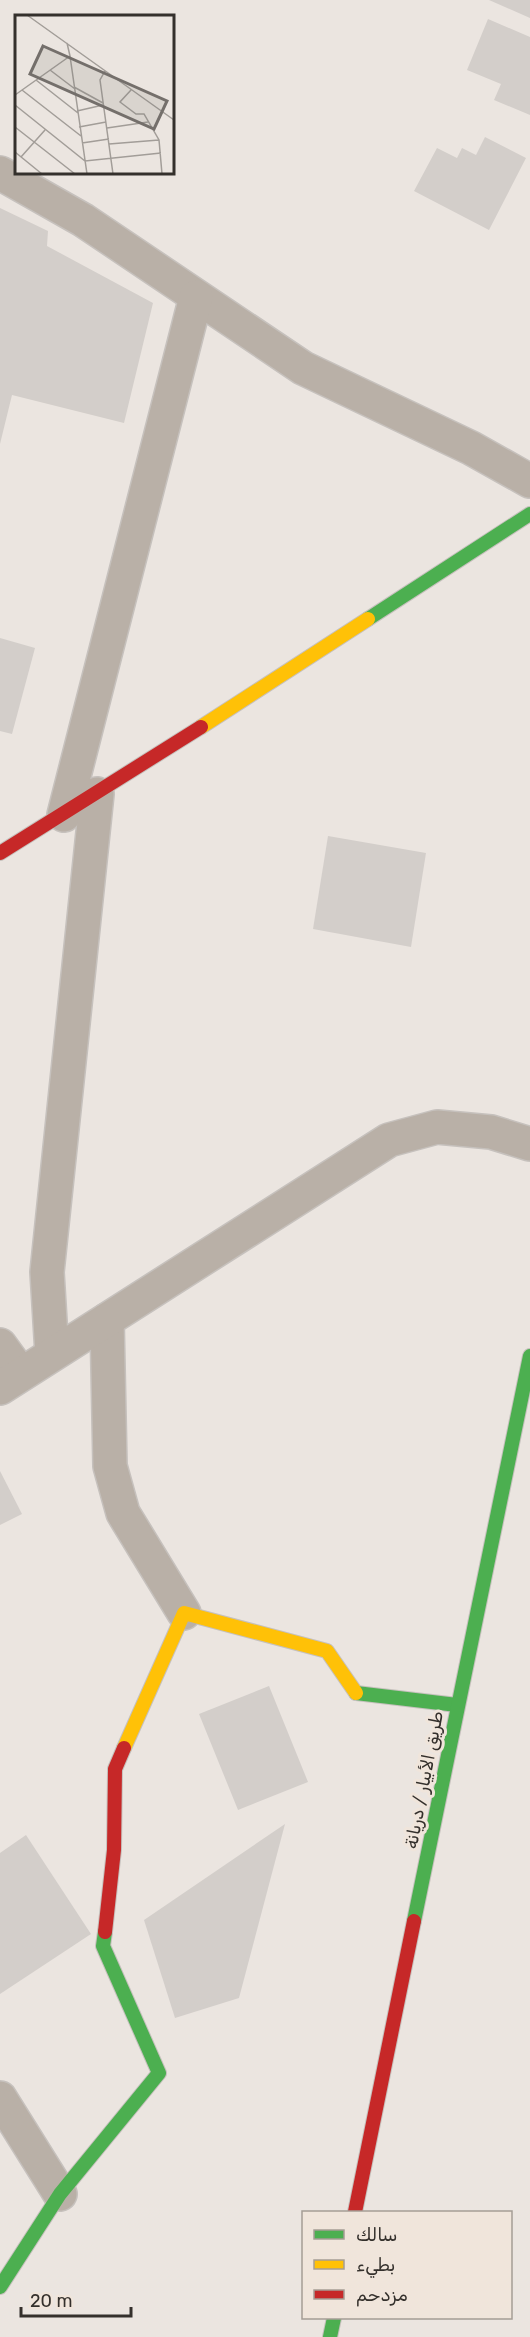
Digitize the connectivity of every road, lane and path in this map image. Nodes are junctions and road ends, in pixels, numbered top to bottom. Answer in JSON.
{"nodes":[{"id":1,"x":0,"y":173,"type":"edge"},
{"id":2,"x":196,"y":297,"type":"junction"},
{"id":3,"x":530,"y":481,"type":"edge"},
{"id":4,"x":530,"y":514,"type":"edge"},
{"id":5,"x":97,"y":794,"type":"junction"},
{"id":6,"x":64,"y":815,"type":"junction"},
{"id":7,"x":0,"y":853,"type":"edge"},
{"id":8,"x":530,"y":1144,"type":"edge"},
{"id":9,"x":107,"y":1320,"type":"junction"},
{"id":10,"x":0,"y":1345,"type":"edge"},
{"id":11,"x":52,"y":1354,"type":"junction"},
{"id":12,"x":530,"y":1356,"type":"edge"},
{"id":13,"x":11,"y":1381,"type":"edge"},
{"id":14,"x":184,"y":1613,"type":"junction"},
{"id":15,"x":458,"y":1705,"type":"junction"},
{"id":16,"x":0,"y":2098,"type":"edge"},
{"id":17,"x":60,"y":2194,"type":"junction"},
{"id":18,"x":355,"y":2211,"type":"edge"},
{"id":19,"x":0,"y":2287,"type":"edge"},
{"id":20,"x":334,"y":2319,"type":"edge"},
{"id":21,"x":330,"y":2337,"type":"edge"}],
"edges":[{"from":1,"to":2,"type":"street"},
{"from":2,"to":3,"type":"street"},
{"from":2,"to":6,"type":"street"},
{"from":4,"to":5,"type":"street"},
{"from":5,"to":6,"type":"street"},
{"from":5,"to":11,"type":"street"},
{"from":6,"to":7,"type":"street"},
{"from":8,"to":9,"type":"street"},
{"from":9,"to":11,"type":"street"},
{"from":9,"to":14,"type":"street"},
{"from":10,"to":13,"type":"street"},
{"from":11,"to":13,"type":"street"},
{"from":12,"to":15,"type":"street","name":"طريق الأبيار / دريانة"},
{"from":14,"to":15,"type":"street"},
{"from":14,"to":17,"type":"street"},
{"from":15,"to":18,"type":"street","name":"طريق الأبيار / دريانة"},
{"from":16,"to":17,"type":"street"},
{"from":17,"to":19,"type":"street"},
{"from":20,"to":21,"type":"street"}]}
